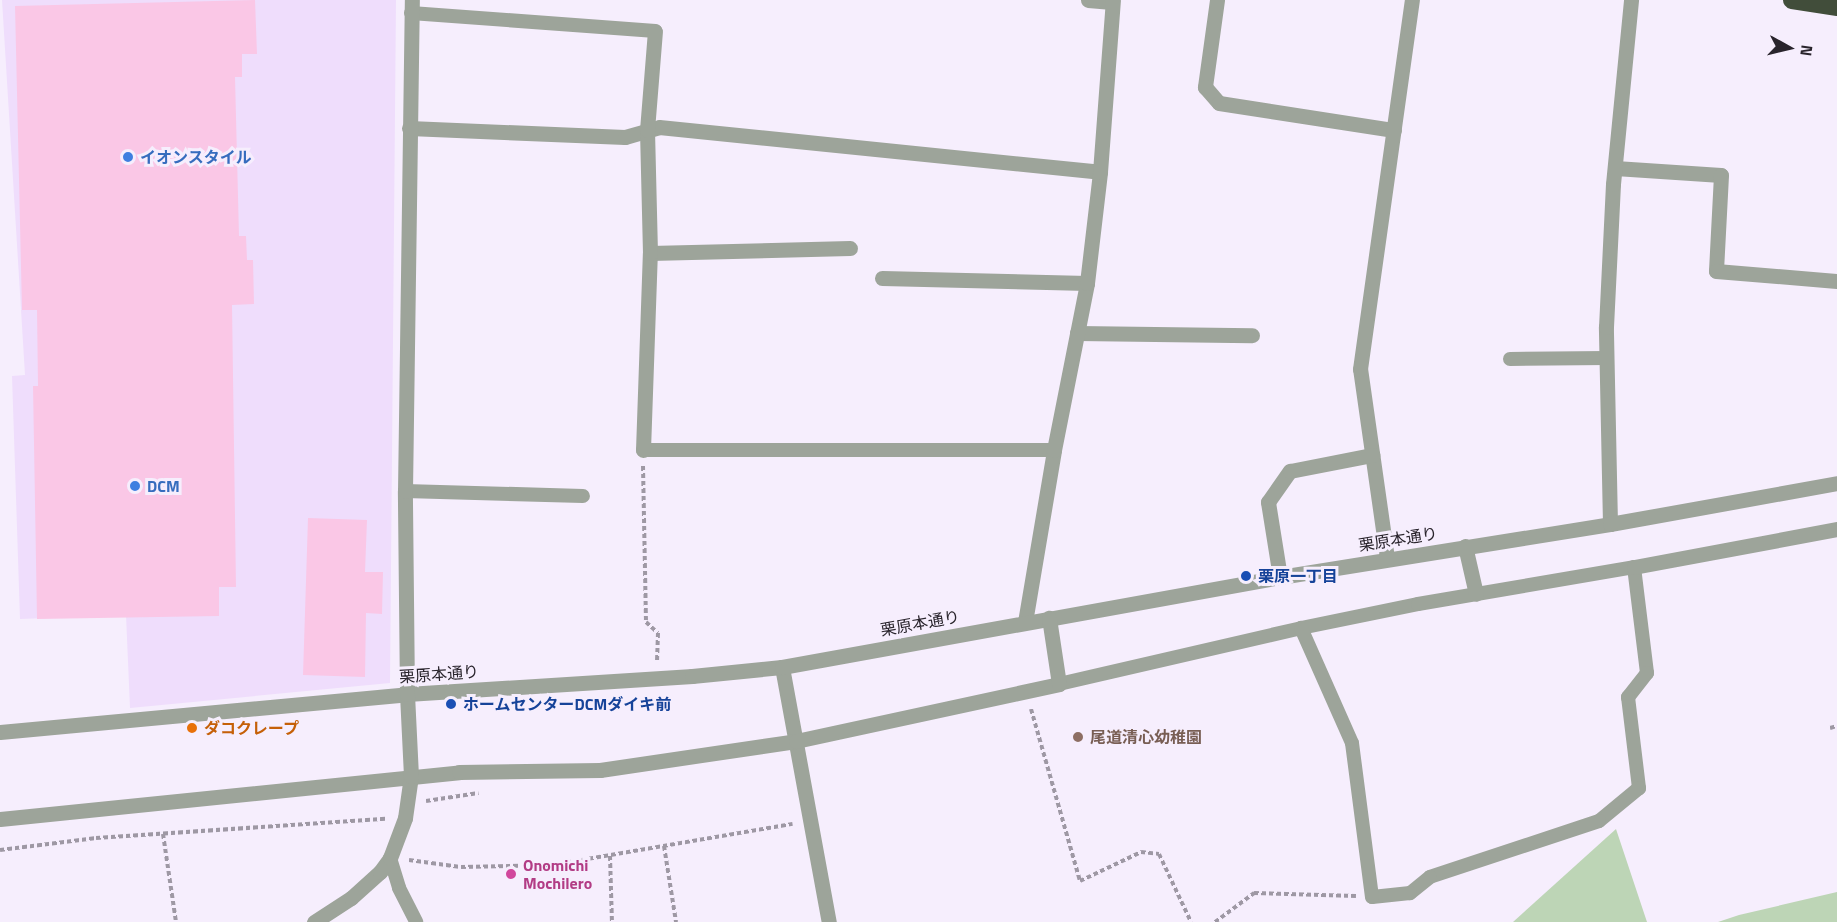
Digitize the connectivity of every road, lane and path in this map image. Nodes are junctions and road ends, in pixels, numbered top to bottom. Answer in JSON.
{"nodes":[{"id":1,"x":1088,"y":0,"type":"edge"},
{"id":2,"x":1216,"y":0,"type":"edge"},
{"id":3,"x":1412,"y":0,"type":"edge"},
{"id":4,"x":1631,"y":0,"type":"edge"},
{"id":5,"x":1792,"y":0,"type":"edge"},
{"id":6,"x":1112,"y":1,"type":"edge"},
{"id":7,"x":411,"y":7,"type":"edge"},
{"id":8,"x":1837,"y":8,"type":"edge"},
{"id":9,"x":655,"y":31,"type":"joint"},
{"id":10,"x":410,"y":128,"type":"junction"},
{"id":11,"x":647,"y":130,"type":"junction"},
{"id":12,"x":1394,"y":130,"type":"junction"},
{"id":13,"x":1615,"y":168,"type":"junction"},
{"id":14,"x":1100,"y":172,"type":"junction"},
{"id":15,"x":850,"y":248,"type":"dead end"},
{"id":16,"x":650,"y":253,"type":"junction"},
{"id":17,"x":882,"y":278,"type":"dead end"},
{"id":18,"x":1837,"y":281,"type":"edge"},
{"id":19,"x":1087,"y":283,"type":"junction"},
{"id":20,"x":1077,"y":333,"type":"junction"},
{"id":21,"x":1252,"y":334,"type":"dead end"},
{"id":22,"x":1607,"y":357,"type":"junction"},
{"id":23,"x":1510,"y":359,"type":"dead end"},
{"id":24,"x":643,"y":450,"type":"junction"},
{"id":25,"x":1054,"y":450,"type":"junction"},
{"id":26,"x":1372,"y":454,"type":"junction"},
{"id":27,"x":1837,"y":483,"type":"edge"},
{"id":28,"x":405,"y":491,"type":"junction"},
{"id":29,"x":583,"y":496,"type":"dead end"},
{"id":30,"x":1610,"y":524,"type":"junction"},
{"id":31,"x":1837,"y":529,"type":"edge"},
{"id":32,"x":1465,"y":546,"type":"junction"},
{"id":33,"x":1387,"y":558,"type":"junction"},
{"id":34,"x":1634,"y":567,"type":"junction"},
{"id":35,"x":1280,"y":577,"type":"junction"},
{"id":36,"x":1476,"y":594,"type":"junction"},
{"id":37,"x":1048,"y":618,"type":"junction"},
{"id":38,"x":1025,"y":622,"type":"junction"},
{"id":39,"x":1301,"y":628,"type":"junction"},
{"id":40,"x":782,"y":667,"type":"junction"},
{"id":41,"x":656,"y":678,"type":"junction"},
{"id":42,"x":1059,"y":684,"type":"junction"},
{"id":43,"x":1026,"y":691,"type":"junction"},
{"id":44,"x":407,"y":694,"type":"junction"},
{"id":45,"x":1837,"y":726,"type":"edge"},
{"id":46,"x":1830,"y":728,"type":"dead end"},
{"id":47,"x":0,"y":732,"type":"edge"},
{"id":48,"x":796,"y":741,"type":"junction"},
{"id":49,"x":411,"y":776,"type":"junction"},
{"id":50,"x":405,"y":818,"type":"junction"},
{"id":51,"x":0,"y":819,"type":"edge"},
{"id":52,"x":811,"y":821,"type":"junction"},
{"id":53,"x":163,"y":834,"type":"junction"},
{"id":54,"x":664,"y":846,"type":"junction"},
{"id":55,"x":0,"y":850,"type":"edge"},
{"id":56,"x":610,"y":856,"type":"junction"},
{"id":57,"x":390,"y":858,"type":"junction"},
{"id":58,"x":1372,"y":897,"type":"junction"},
{"id":59,"x":176,"y":922,"type":"edge"},
{"id":60,"x":314,"y":922,"type":"edge"},
{"id":61,"x":416,"y":922,"type":"edge"},
{"id":62,"x":612,"y":922,"type":"edge"},
{"id":63,"x":676,"y":922,"type":"edge"},
{"id":64,"x":829,"y":922,"type":"edge"},
{"id":65,"x":1191,"y":922,"type":"edge"},
{"id":66,"x":1215,"y":922,"type":"edge"}],
"edges":[{"from":1,"to":6,"type":"street"},
{"from":2,"to":12,"type":"street"},
{"from":3,"to":12,"type":"street"},
{"from":4,"to":13,"type":"street"},
{"from":5,"to":8,"type":"highway"},
{"from":6,"to":14,"type":"street"},
{"from":7,"to":9,"type":"lane"},
{"from":7,"to":10,"type":"street"},
{"from":9,"to":11,"type":"street"},
{"from":10,"to":11,"type":"street"},
{"from":10,"to":28,"type":"street"},
{"from":11,"to":14,"type":"street"},
{"from":11,"to":16,"type":"street"},
{"from":12,"to":26,"type":"street"},
{"from":13,"to":18,"type":"street"},
{"from":13,"to":22,"type":"street"},
{"from":14,"to":19,"type":"street"},
{"from":15,"to":16,"type":"street"},
{"from":16,"to":24,"type":"street"},
{"from":17,"to":19,"type":"street"},
{"from":19,"to":20,"type":"street"},
{"from":20,"to":21,"type":"street"},
{"from":20,"to":25,"type":"street"},
{"from":22,"to":23,"type":"lane"},
{"from":22,"to":30,"type":"street"},
{"from":24,"to":25,"type":"lane"},
{"from":24,"to":41,"type":"path"},
{"from":25,"to":38,"type":"street"},
{"from":26,"to":33,"type":"street"},
{"from":26,"to":35,"type":"street"},
{"from":27,"to":30,"type":"street","name":"栗原本通り"},
{"from":28,"to":29,"type":"lane"},
{"from":28,"to":44,"type":"street"},
{"from":30,"to":32,"type":"street","name":"栗原本通り"},
{"from":31,"to":34,"type":"street"},
{"from":32,"to":33,"type":"street","name":"栗原本通り"},
{"from":32,"to":36,"type":"street"},
{"from":33,"to":35,"type":"street","name":"栗原本通り"},
{"from":34,"to":36,"type":"lane"},
{"from":34,"to":58,"type":"lane"},
{"from":35,"to":37,"type":"street","name":"栗原本通り"},
{"from":36,"to":39,"type":"lane"},
{"from":37,"to":38,"type":"street","name":"栗原本通り"},
{"from":37,"to":42,"type":"street"},
{"from":38,"to":40,"type":"street","name":"栗原本通り"},
{"from":39,"to":42,"type":"lane"},
{"from":39,"to":58,"type":"lane"},
{"from":40,"to":41,"type":"street","name":"栗原本通り"},
{"from":40,"to":48,"type":"street"},
{"from":41,"to":44,"type":"street","name":"栗原本通り"},
{"from":42,"to":43,"type":"street"},
{"from":43,"to":48,"type":"street"},
{"from":43,"to":65,"type":"path"},
{"from":44,"to":47,"type":"street","name":"栗原本通り"},
{"from":44,"to":49,"type":"street"},
{"from":45,"to":46,"type":"path"},
{"from":48,"to":49,"type":"street"},
{"from":48,"to":52,"type":"street"},
{"from":49,"to":50,"type":"street"},
{"from":49,"to":51,"type":"street"},
{"from":50,"to":53,"type":"path"},
{"from":50,"to":57,"type":"street"},
{"from":52,"to":54,"type":"path"},
{"from":52,"to":64,"type":"street"},
{"from":53,"to":55,"type":"path"},
{"from":53,"to":59,"type":"path"},
{"from":54,"to":56,"type":"path"},
{"from":54,"to":63,"type":"path"},
{"from":56,"to":57,"type":"path"},
{"from":56,"to":62,"type":"path"},
{"from":57,"to":60,"type":"street"},
{"from":57,"to":61,"type":"lane"},
{"from":58,"to":66,"type":"path"}]}
